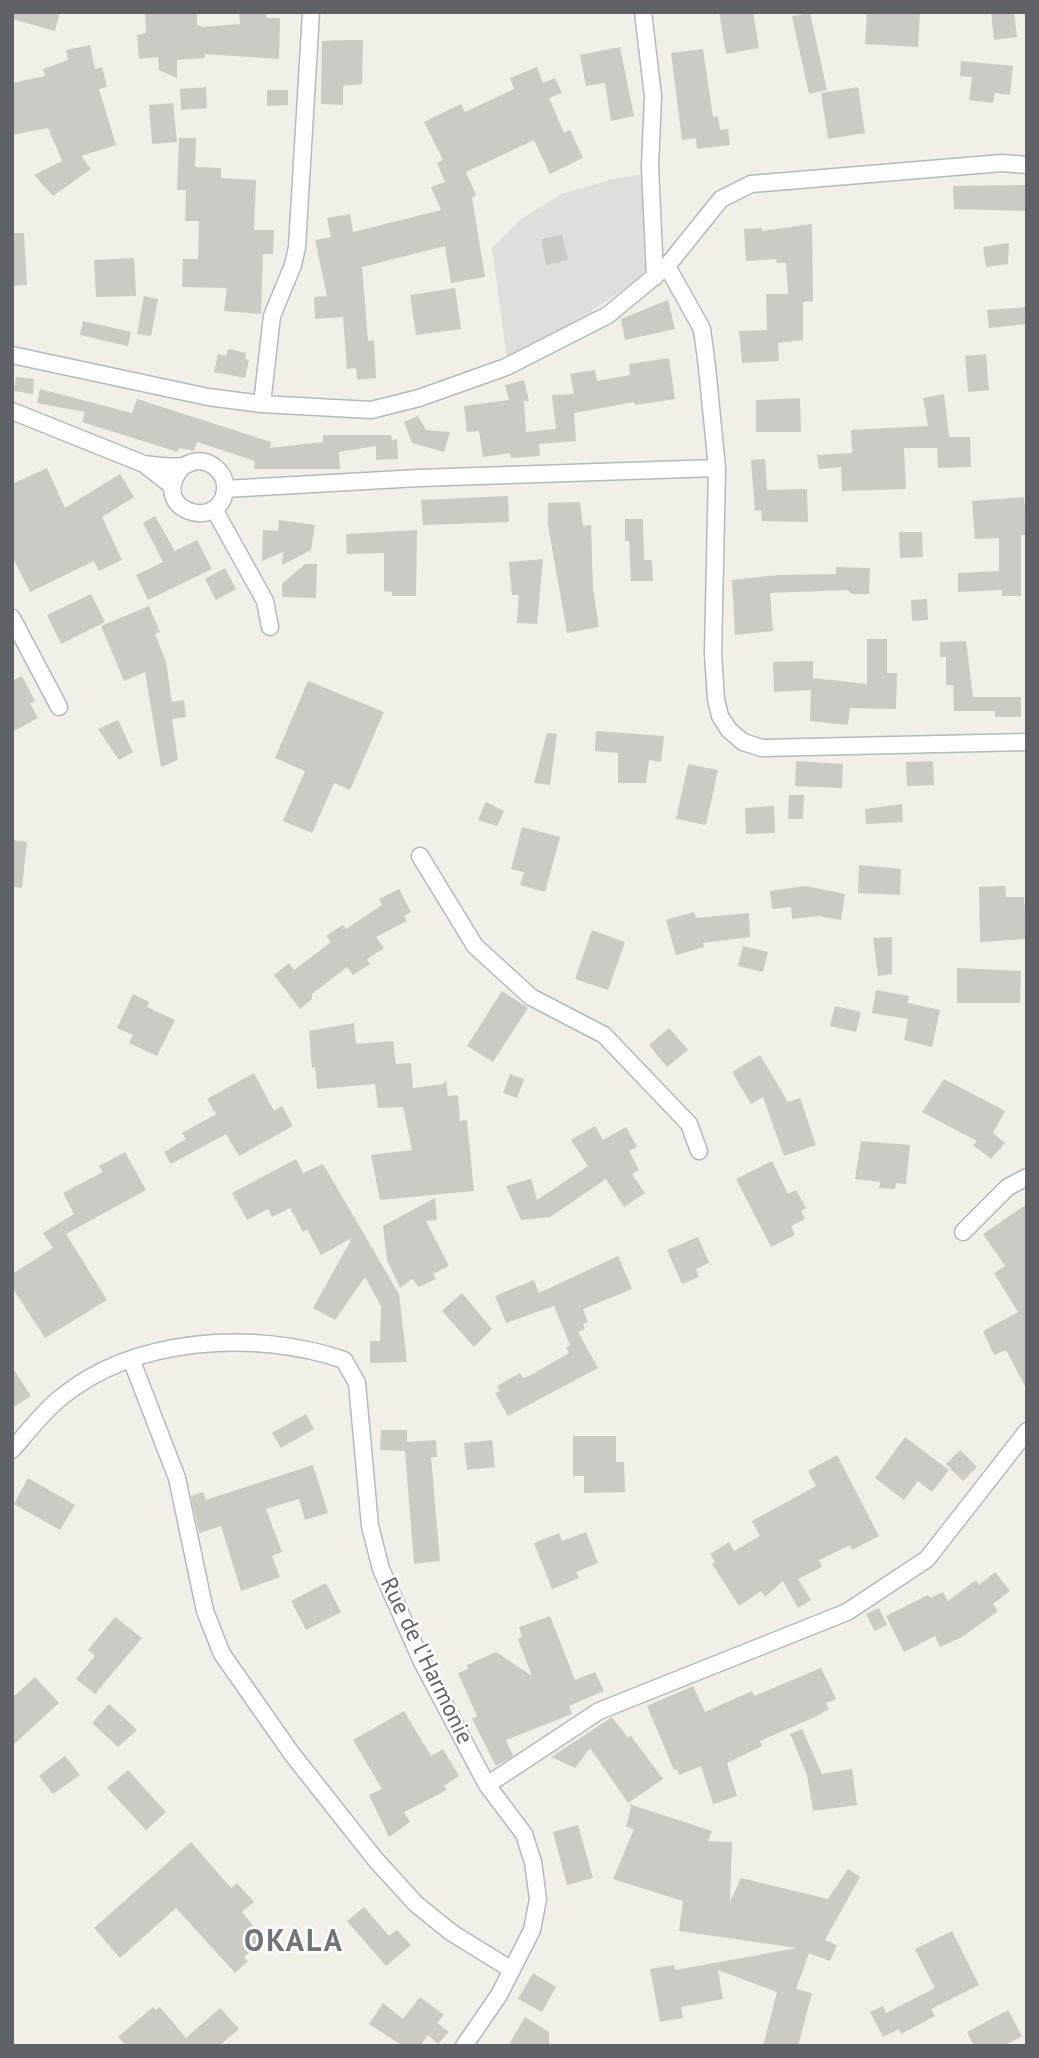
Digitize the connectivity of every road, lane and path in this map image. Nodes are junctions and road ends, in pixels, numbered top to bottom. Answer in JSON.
{"nodes":[{"id":1,"x":311,"y":12,"type":"edge"},
{"id":2,"x":643,"y":12,"type":"edge"},
{"id":3,"x":1027,"y":165,"type":"edge"},
{"id":4,"x":661,"y":272,"type":"junction"},
{"id":5,"x":12,"y":355,"type":"edge"},
{"id":6,"x":262,"y":404,"type":"junction"},
{"id":7,"x":12,"y":411,"type":"edge"},
{"id":8,"x":144,"y":464,"type":"junction"},
{"id":9,"x":183,"y":466,"type":"junction"},
{"id":10,"x":717,"y":468,"type":"junction"},
{"id":11,"x":172,"y":486,"type":"junction"},
{"id":12,"x":225,"y":489,"type":"junction"},
{"id":13,"x":214,"y":509,"type":"junction"},
{"id":14,"x":12,"y":618,"type":"edge"},
{"id":15,"x":270,"y":627,"type":"dead end"},
{"id":16,"x":59,"y":707,"type":"dead end"},
{"id":17,"x":1027,"y":742,"type":"edge"},
{"id":18,"x":420,"y":856,"type":"dead end"},
{"id":19,"x":699,"y":1151,"type":"dead end"},
{"id":20,"x":1027,"y":1177,"type":"edge"},
{"id":21,"x":963,"y":1232,"type":"dead end"},
{"id":22,"x":131,"y":1359,"type":"junction"},
{"id":23,"x":1027,"y":1431,"type":"edge"},
{"id":24,"x":12,"y":1450,"type":"edge"},
{"id":25,"x":487,"y":1785,"type":"junction"},
{"id":26,"x":512,"y":1970,"type":"junction"},
{"id":27,"x":464,"y":2046,"type":"edge"}],
"edges":[{"from":1,"to":6,"type":"street"},
{"from":2,"to":4,"type":"street"},
{"from":3,"to":4,"type":"street"},
{"from":4,"to":6,"type":"street"},
{"from":4,"to":10,"type":"street"},
{"from":5,"to":6,"type":"street"},
{"from":7,"to":8,"type":"street"},
{"from":8,"to":9,"type":"street"},
{"from":8,"to":11,"type":"street"},
{"from":9,"to":11,"type":"street"},
{"from":9,"to":12,"type":"street"},
{"from":10,"to":12,"type":"street"},
{"from":10,"to":17,"type":"street"},
{"from":11,"to":13,"type":"street"},
{"from":12,"to":13,"type":"street"},
{"from":13,"to":15,"type":"street"},
{"from":14,"to":16,"type":"street"},
{"from":18,"to":19,"type":"street"},
{"from":20,"to":21,"type":"street"},
{"from":22,"to":24,"type":"street","name":"Rue de l'Harmonie"},
{"from":22,"to":25,"type":"street","name":"Rue de l'Harmonie"},
{"from":22,"to":26,"type":"street"},
{"from":23,"to":25,"type":"street"},
{"from":25,"to":26,"type":"street","name":"Rue de l'Harmonie"},
{"from":26,"to":27,"type":"street","name":"Rue de l'Harmonie"}]}
